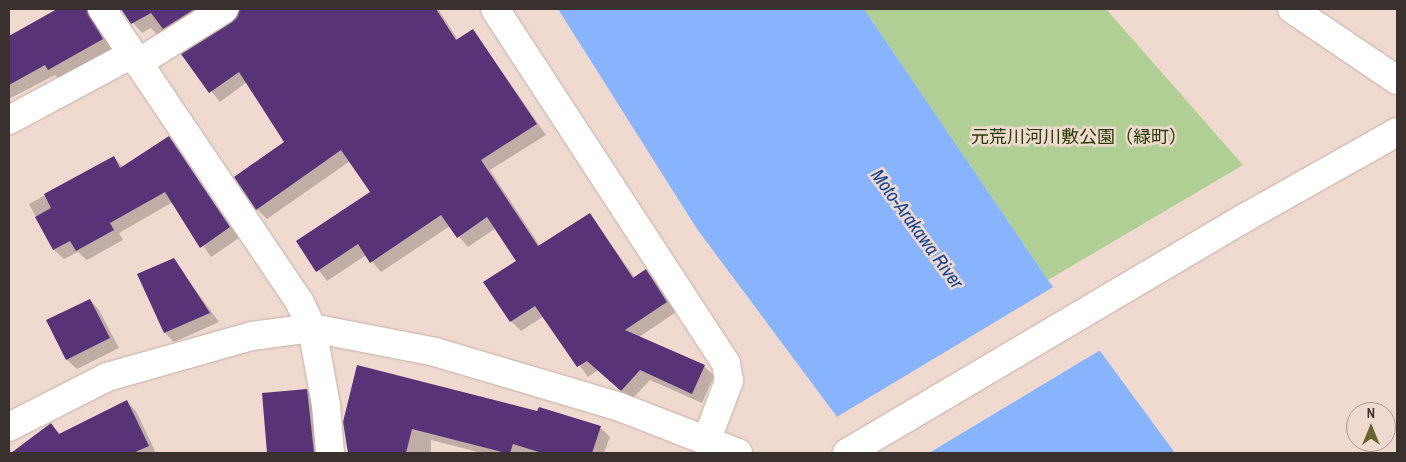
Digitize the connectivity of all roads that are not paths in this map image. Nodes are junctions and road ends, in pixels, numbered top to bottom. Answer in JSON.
{"nodes":[{"id":1,"x":102,"y":9,"type":"edge"},
{"id":2,"x":224,"y":9,"type":"edge"},
{"id":3,"x":495,"y":9,"type":"edge"},
{"id":4,"x":1297,"y":13,"type":"edge"},
{"id":5,"x":135,"y":58,"type":"junction"},
{"id":6,"x":1397,"y":80,"type":"edge"},
{"id":7,"x":9,"y":120,"type":"edge"},
{"id":8,"x":1397,"y":132,"type":"edge"},
{"id":9,"x":312,"y":328,"type":"junction"},
{"id":10,"x":9,"y":427,"type":"edge"},
{"id":11,"x":707,"y":439,"type":"junction"},
{"id":12,"x":330,"y":453,"type":"edge"},
{"id":13,"x":738,"y":453,"type":"edge"},
{"id":14,"x":847,"y":453,"type":"edge"}],
"edges":[{"from":1,"to":5,"type":"street"},
{"from":2,"to":5,"type":"street"},
{"from":3,"to":11,"type":"street"},
{"from":4,"to":6,"type":"street"},
{"from":5,"to":7,"type":"street"},
{"from":5,"to":9,"type":"street"},
{"from":8,"to":14,"type":"street"},
{"from":9,"to":10,"type":"street"},
{"from":9,"to":11,"type":"street"},
{"from":9,"to":12,"type":"street"},
{"from":11,"to":13,"type":"street"}]}
